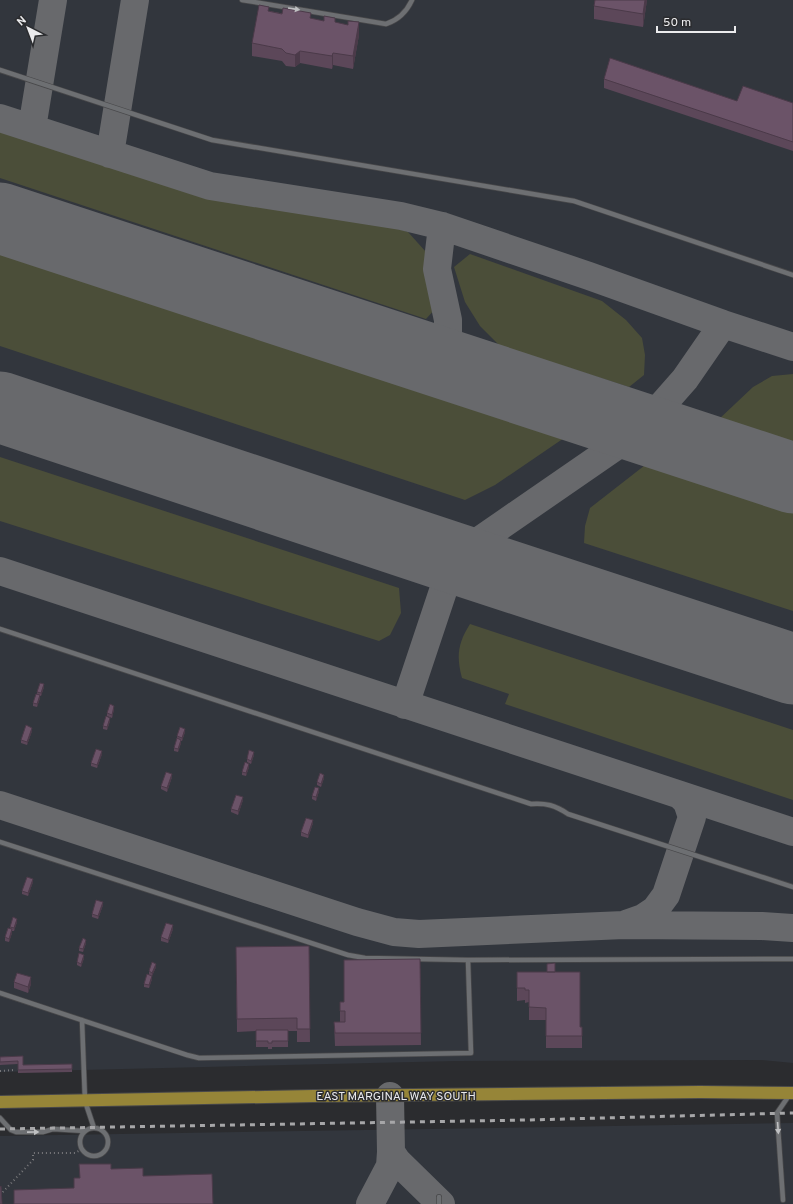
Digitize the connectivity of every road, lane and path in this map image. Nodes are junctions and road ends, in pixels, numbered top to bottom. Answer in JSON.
{"nodes":[{"id":1,"x":242,"y":0,"type":"edge"},
{"id":2,"x":412,"y":0,"type":"edge"},
{"id":3,"x":0,"y":70,"type":"edge"},
{"id":4,"x":793,"y":274,"type":"edge"},
{"id":5,"x":0,"y":629,"type":"edge"},
{"id":6,"x":0,"y":842,"type":"edge"},
{"id":7,"x":793,"y":886,"type":"edge"},
{"id":8,"x":793,"y":959,"type":"edge"},
{"id":9,"x":468,"y":960,"type":"junction"},
{"id":10,"x":0,"y":993,"type":"edge"},
{"id":11,"x":82,"y":1020,"type":"junction"},
{"id":12,"x":0,"y":1070,"type":"edge"},
{"id":13,"x":14,"y":1070,"type":"dead end"},
{"id":14,"x":792,"y":1094,"type":"edge"},
{"id":15,"x":85,"y":1101,"type":"junction"},
{"id":16,"x":0,"y":1102,"type":"edge"},
{"id":17,"x":0,"y":1118,"type":"edge"},
{"id":18,"x":94,"y":1128,"type":"junction"},
{"id":19,"x":85,"y":1132,"type":"junction"},
{"id":20,"x":82,"y":1149,"type":"junction"},
{"id":21,"x":0,"y":1195,"type":"edge"},
{"id":22,"x":439,"y":1197,"type":"dead end"},
{"id":23,"x":783,"y":1200,"type":"dead end"},
{"id":24,"x":439,"y":1204,"type":"edge"}],
"edges":[{"from":1,"to":2,"type":"lane","one_way":true},
{"from":3,"to":4,"type":"lane"},
{"from":5,"to":7,"type":"lane"},
{"from":6,"to":9,"type":"lane"},
{"from":8,"to":9,"type":"lane"},
{"from":9,"to":11,"type":"lane"},
{"from":10,"to":11,"type":"lane"},
{"from":11,"to":15,"type":"lane"},
{"from":12,"to":13,"type":"path"},
{"from":14,"to":15,"type":"main road","name":"EAST MARGINAL WAY SOUTH"},
{"from":14,"to":23,"type":"lane","one_way":true},
{"from":15,"to":16,"type":"main road","name":"EAST MARGINAL WAY SOUTH"},
{"from":15,"to":18,"type":"lane"},
{"from":17,"to":19,"type":"lane","one_way":true},
{"from":18,"to":19,"type":"lane"},
{"from":18,"to":20,"type":"lane"},
{"from":19,"to":20,"type":"lane"},
{"from":20,"to":21,"type":"path"},
{"from":22,"to":24,"type":"lane"}]}
